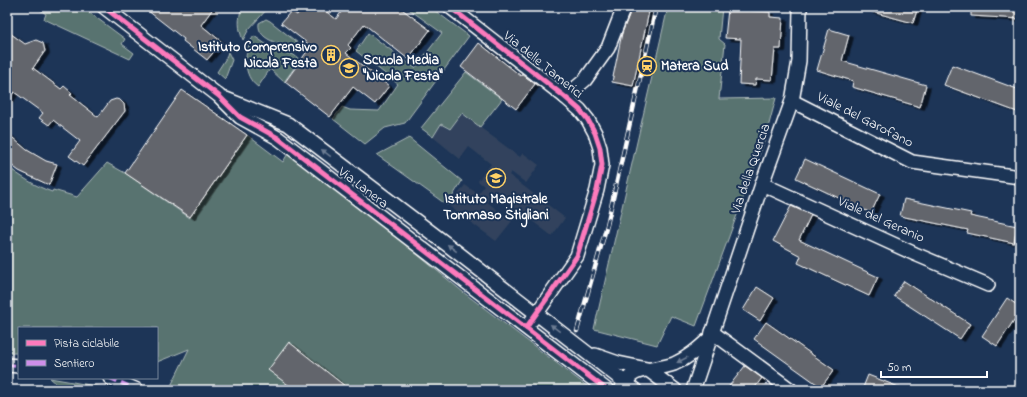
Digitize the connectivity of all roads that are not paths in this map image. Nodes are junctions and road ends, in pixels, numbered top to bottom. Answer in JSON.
{"nodes":[{"id":1,"x":104,"y":7,"type":"edge"},
{"id":2,"x":450,"y":7,"type":"edge"},
{"id":3,"x":624,"y":7,"type":"edge"},
{"id":4,"x":800,"y":7,"type":"edge"},
{"id":5,"x":219,"y":96,"type":"junction"},
{"id":6,"x":565,"y":97,"type":"junction"},
{"id":7,"x":792,"y":101,"type":"junction"},
{"id":8,"x":1020,"y":177,"type":"edge"},
{"id":9,"x":762,"y":184,"type":"junction"},
{"id":10,"x":988,"y":285,"type":"dead end"},
{"id":11,"x":536,"y":314,"type":"junction"},
{"id":12,"x":526,"y":328,"type":"junction"},
{"id":13,"x":711,"y":334,"type":"junction"},
{"id":14,"x":586,"y":352,"type":"junction"},
{"id":15,"x":7,"y":365,"type":"edge"},
{"id":16,"x":18,"y":366,"type":"edge"},
{"id":17,"x":647,"y":369,"type":"junction"},
{"id":18,"x":112,"y":379,"type":"edge"},
{"id":19,"x":627,"y":387,"type":"edge"},
{"id":20,"x":138,"y":390,"type":"edge"},
{"id":21,"x":607,"y":390,"type":"edge"},
{"id":22,"x":675,"y":390,"type":"edge"},
{"id":23,"x":693,"y":390,"type":"edge"},
{"id":24,"x":791,"y":390,"type":"edge"}],
"edges":[{"from":1,"to":5,"type":"street","name":"Via Lanera"},
{"from":2,"to":6,"type":"street","name":"Via delle Tamerici"},
{"from":3,"to":6,"type":"street"},
{"from":4,"to":7,"type":"street","name":"Via della Quercia"},
{"from":11,"to":5,"type":"street","name":"Via Lanera","one_way":true},
{"from":5,"to":12,"type":"street","name":"Via Lanera"},
{"from":6,"to":11,"type":"street","name":"Via delle Tamerici"},
{"from":7,"to":8,"type":"street","name":"Viale del Garofano"},
{"from":7,"to":9,"type":"street","name":"Via della Quercia"},
{"from":9,"to":10,"type":"street","name":"Viale del Geranio"},
{"from":9,"to":13,"type":"street","name":"Via della Quercia"},
{"from":11,"to":12,"type":"street","name":"Via delle Tamerici"},
{"from":14,"to":11,"type":"street","name":"Via Lanera","one_way":true},
{"from":12,"to":21,"type":"street","name":"Via Lanera"},
{"from":13,"to":17,"type":"street","name":"Via della Quercia","one_way":true},
{"from":13,"to":23,"type":"street","name":"Via della Quercia"},
{"from":13,"to":24,"type":"street"},
{"from":14,"to":17,"type":"street","name":"Via Lanera"},
{"from":14,"to":19,"type":"street","name":"Via Lanera"},
{"from":15,"to":16,"type":"street"},
{"from":17,"to":19,"type":"street","name":"Via Lanera"},
{"from":17,"to":22,"type":"street","name":"Via Lanera"},
{"from":18,"to":20,"type":"street"}]}
